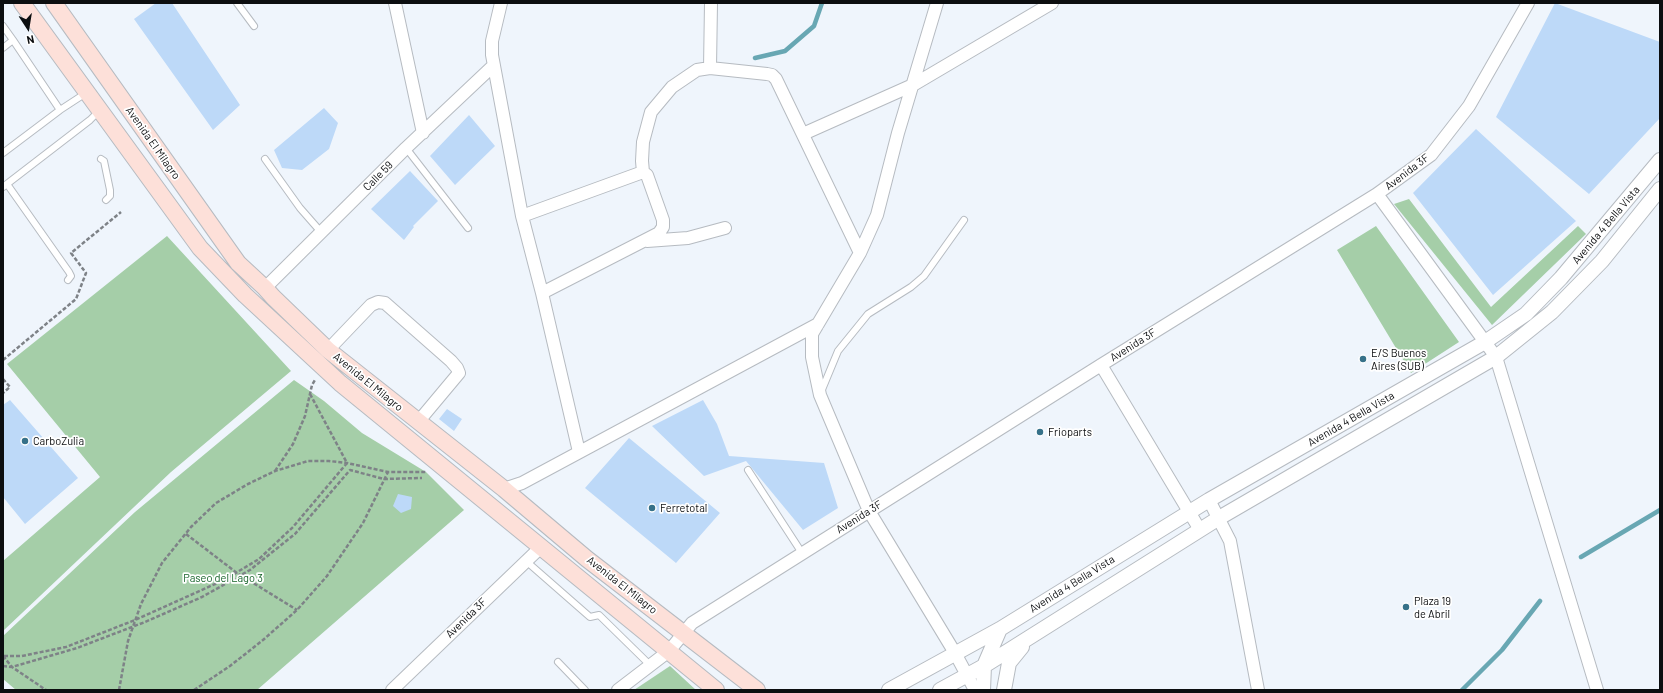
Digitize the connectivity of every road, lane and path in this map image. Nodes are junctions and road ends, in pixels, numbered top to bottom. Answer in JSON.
{"nodes":[{"id":1,"x":22,"y":3,"type":"edge"},
{"id":2,"x":54,"y":3,"type":"edge"},
{"id":3,"x":237,"y":3,"type":"edge"},
{"id":4,"x":395,"y":3,"type":"edge"},
{"id":5,"x":501,"y":3,"type":"edge"},
{"id":6,"x":711,"y":3,"type":"edge"},
{"id":7,"x":937,"y":3,"type":"edge"},
{"id":8,"x":1052,"y":3,"type":"edge"},
{"id":9,"x":1528,"y":3,"type":"edge"},
{"id":10,"x":3,"y":26,"type":"edge"},
{"id":11,"x":254,"y":26,"type":"dead end"},
{"id":12,"x":13,"y":40,"type":"junction"},
{"id":13,"x":3,"y":48,"type":"edge"},
{"id":14,"x":494,"y":65,"type":"junction"},
{"id":15,"x":710,"y":68,"type":"junction"},
{"id":16,"x":913,"y":85,"type":"junction"},
{"id":17,"x":87,"y":92,"type":"junction"},
{"id":18,"x":60,"y":110,"type":"junction"},
{"id":19,"x":100,"y":110,"type":"junction"},
{"id":20,"x":423,"y":133,"type":"junction"},
{"id":21,"x":803,"y":134,"type":"junction"},
{"id":22,"x":406,"y":148,"type":"junction"},
{"id":23,"x":3,"y":153,"type":"edge"},
{"id":24,"x":101,"y":159,"type":"dead end"},
{"id":25,"x":265,"y":159,"type":"dead end"},
{"id":26,"x":1660,"y":160,"type":"edge"},
{"id":27,"x":643,"y":172,"type":"junction"},
{"id":28,"x":1644,"y":179,"type":"junction"},
{"id":29,"x":5,"y":186,"type":"edge"},
{"id":30,"x":1659,"y":191,"type":"edge"},
{"id":31,"x":1377,"y":194,"type":"junction"},
{"id":32,"x":106,"y":200,"type":"dead end"},
{"id":33,"x":522,"y":216,"type":"junction"},
{"id":34,"x":964,"y":220,"type":"dead end"},
{"id":35,"x":468,"y":228,"type":"dead end"},
{"id":36,"x":725,"y":228,"type":"dead end"},
{"id":37,"x":322,"y":232,"type":"junction"},
{"id":38,"x":642,"y":242,"type":"junction"},
{"id":39,"x":860,"y":253,"type":"junction"},
{"id":40,"x":68,"y":280,"type":"dead end"},
{"id":41,"x":265,"y":288,"type":"junction"},
{"id":42,"x":542,"y":293,"type":"junction"},
{"id":43,"x":819,"y":323,"type":"junction"},
{"id":44,"x":1485,"y":342,"type":"junction"},
{"id":45,"x":328,"y":350,"type":"junction"},
{"id":46,"x":1496,"y":358,"type":"junction"},
{"id":47,"x":1101,"y":364,"type":"junction"},
{"id":48,"x":3,"y":379,"type":"edge"},
{"id":49,"x":315,"y":379,"type":"dead end"},
{"id":50,"x":3,"y":393,"type":"edge"},
{"id":51,"x":310,"y":394,"type":"junction"},
{"id":52,"x":820,"y":395,"type":"junction"},
{"id":53,"x":418,"y":422,"type":"junction"},
{"id":54,"x":579,"y":452,"type":"junction"},
{"id":55,"x":347,"y":463,"type":"junction"},
{"id":56,"x":748,"y":470,"type":"dead end"},
{"id":57,"x":275,"y":471,"type":"junction"},
{"id":58,"x":388,"y":472,"type":"junction"},
{"id":59,"x":426,"y":472,"type":"dead end"},
{"id":60,"x":422,"y":478,"type":"dead end"},
{"id":61,"x":384,"y":479,"type":"junction"},
{"id":62,"x":504,"y":489,"type":"junction"},
{"id":63,"x":1209,"y":500,"type":"junction"},
{"id":64,"x":869,"y":511,"type":"junction"},
{"id":65,"x":1190,"y":512,"type":"junction"},
{"id":66,"x":1219,"y":518,"type":"junction"},
{"id":67,"x":1200,"y":530,"type":"junction"},
{"id":68,"x":186,"y":534,"type":"junction"},
{"id":69,"x":541,"y":547,"type":"junction"},
{"id":70,"x":802,"y":553,"type":"junction"},
{"id":71,"x":526,"y":561,"type":"junction"},
{"id":72,"x":237,"y":573,"type":"junction"},
{"id":73,"x":241,"y":576,"type":"junction"},
{"id":74,"x":297,"y":610,"type":"junction"},
{"id":75,"x":135,"y":620,"type":"junction"},
{"id":76,"x":133,"y":626,"type":"junction"},
{"id":77,"x":1000,"y":628,"type":"junction"},
{"id":78,"x":684,"y":633,"type":"junction"},
{"id":79,"x":1028,"y":639,"type":"junction"},
{"id":80,"x":669,"y":651,"type":"junction"},
{"id":81,"x":955,"y":653,"type":"junction"},
{"id":82,"x":4,"y":656,"type":"edge"},
{"id":83,"x":558,"y":662,"type":"dead end"},
{"id":84,"x":3,"y":666,"type":"edge"},
{"id":85,"x":651,"y":666,"type":"junction"},
{"id":86,"x":984,"y":666,"type":"junction"},
{"id":87,"x":12,"y":667,"type":"junction"},
{"id":88,"x":690,"y":668,"type":"junction"},
{"id":89,"x":967,"y":676,"type":"junction"},
{"id":90,"x":46,"y":690,"type":"edge"},
{"id":91,"x":119,"y":690,"type":"edge"},
{"id":92,"x":194,"y":690,"type":"edge"},
{"id":93,"x":392,"y":690,"type":"edge"},
{"id":94,"x":585,"y":690,"type":"edge"},
{"id":95,"x":618,"y":690,"type":"edge"},
{"id":96,"x":704,"y":690,"type":"edge"},
{"id":97,"x":716,"y":690,"type":"edge"},
{"id":98,"x":757,"y":690,"type":"edge"},
{"id":99,"x":889,"y":690,"type":"edge"},
{"id":100,"x":940,"y":690,"type":"edge"},
{"id":101,"x":975,"y":690,"type":"edge"},
{"id":102,"x":983,"y":690,"type":"edge"},
{"id":103,"x":1004,"y":690,"type":"edge"},
{"id":104,"x":1258,"y":690,"type":"edge"},
{"id":105,"x":1597,"y":690,"type":"edge"}],
"edges":[{"from":1,"to":17,"type":"main road","name":"Avenida El Milagro"},
{"from":2,"to":41,"type":"main road","name":"Avenida El Milagro"},
{"from":3,"to":11,"type":"lane"},
{"from":4,"to":20,"type":"street"},
{"from":5,"to":14,"type":"street"},
{"from":6,"to":15,"type":"street"},
{"from":7,"to":16,"type":"street"},
{"from":8,"to":16,"type":"street"},
{"from":9,"to":31,"type":"street","name":"Avenida 3F"},
{"from":10,"to":12,"type":"lane"},
{"from":12,"to":13,"type":"lane"},
{"from":12,"to":18,"type":"lane"},
{"from":14,"to":20,"type":"street","name":"Calle 59"},
{"from":14,"to":33,"type":"street"},
{"from":15,"to":21,"type":"street"},
{"from":15,"to":27,"type":"street"},
{"from":16,"to":21,"type":"street"},
{"from":16,"to":39,"type":"street"},
{"from":17,"to":18,"type":"lane"},
{"from":17,"to":19,"type":"main road","name":"Avenida El Milagro"},
{"from":18,"to":23,"type":"lane"},
{"from":19,"to":29,"type":"lane"},
{"from":19,"to":69,"type":"main road","name":"Avenida El Milagro"},
{"from":20,"to":22,"type":"street","name":"Calle 59"},
{"from":21,"to":39,"type":"street"},
{"from":22,"to":35,"type":"lane"},
{"from":22,"to":37,"type":"street","name":"Calle 59"},
{"from":24,"to":32,"type":"lane"},
{"from":25,"to":37,"type":"lane"},
{"from":26,"to":28,"type":"street","name":"Avenida 4 Bella Vista"},
{"from":27,"to":33,"type":"street"},
{"from":27,"to":38,"type":"street"},
{"from":28,"to":30,"type":"street"},
{"from":28,"to":44,"type":"street","name":"Avenida 4 Bella Vista"},
{"from":29,"to":40,"type":"lane"},
{"from":30,"to":46,"type":"street","name":"Avenida 4 Bella Vista"},
{"from":31,"to":44,"type":"street"},
{"from":31,"to":47,"type":"street","name":"Avenida 3F"},
{"from":33,"to":42,"type":"street"},
{"from":34,"to":52,"type":"lane"},
{"from":36,"to":38,"type":"street"},
{"from":37,"to":41,"type":"street","name":"Calle 59"},
{"from":38,"to":42,"type":"street"},
{"from":39,"to":43,"type":"street"},
{"from":41,"to":45,"type":"main road","name":"Avenida El Milagro"},
{"from":42,"to":54,"type":"street"},
{"from":43,"to":52,"type":"street"},
{"from":43,"to":54,"type":"street"},
{"from":44,"to":46,"type":"street"},
{"from":44,"to":63,"type":"street","name":"Avenida 4 Bella Vista"},
{"from":45,"to":53,"type":"main road","name":"Avenida El Milagro"},
{"from":45,"to":53,"type":"street"},
{"from":46,"to":66,"type":"street","name":"Avenida 4 Bella Vista"},
{"from":46,"to":105,"type":"street"},
{"from":47,"to":64,"type":"street","name":"Avenida 3F"},
{"from":47,"to":65,"type":"street"},
{"from":48,"to":50,"type":"path"},
{"from":49,"to":51,"type":"path"},
{"from":51,"to":55,"type":"path"},
{"from":51,"to":57,"type":"path"},
{"from":52,"to":64,"type":"street"},
{"from":53,"to":62,"type":"main road","name":"Avenida El Milagro"},
{"from":54,"to":62,"type":"street"},
{"from":55,"to":57,"type":"path"},
{"from":55,"to":58,"type":"path"},
{"from":55,"to":72,"type":"path"},
{"from":56,"to":70,"type":"lane"},
{"from":57,"to":68,"type":"path"},
{"from":58,"to":59,"type":"path"},
{"from":58,"to":61,"type":"path"},
{"from":60,"to":61,"type":"path"},
{"from":61,"to":73,"type":"path"},
{"from":61,"to":74,"type":"path"},
{"from":62,"to":78,"type":"main road","name":"Avenida El Milagro"},
{"from":63,"to":65,"type":"street","name":"Avenida 4 Bella Vista"},
{"from":63,"to":66,"type":"street"},
{"from":64,"to":70,"type":"street","name":"Avenida 3F"},
{"from":64,"to":81,"type":"street"},
{"from":65,"to":67,"type":"street"},
{"from":65,"to":77,"type":"street","name":"Avenida 4 Bella Vista"},
{"from":66,"to":67,"type":"street","name":"Avenida 4 Bella Vista"},
{"from":66,"to":104,"type":"street"},
{"from":67,"to":79,"type":"street","name":"Avenida 4 Bella Vista"},
{"from":68,"to":72,"type":"path"},
{"from":68,"to":75,"type":"path"},
{"from":69,"to":71,"type":"street","name":"Avenida 3F"},
{"from":69,"to":80,"type":"main road","name":"Avenida El Milagro"},
{"from":70,"to":78,"type":"street","name":"Avenida 3F"},
{"from":71,"to":85,"type":"lane"},
{"from":71,"to":93,"type":"street","name":"Avenida 3F"},
{"from":72,"to":73,"type":"path"},
{"from":72,"to":75,"type":"path"},
{"from":73,"to":74,"type":"path"},
{"from":73,"to":76,"type":"path"},
{"from":74,"to":92,"type":"path"},
{"from":75,"to":76,"type":"path"},
{"from":75,"to":82,"type":"path"},
{"from":76,"to":87,"type":"path"},
{"from":76,"to":91,"type":"path"},
{"from":77,"to":81,"type":"street","name":"Avenida 4 Bella Vista"},
{"from":77,"to":86,"type":"street"},
{"from":78,"to":80,"type":"street","name":"Avenida 3F"},
{"from":78,"to":98,"type":"main road","name":"Avenida El Milagro"},
{"from":79,"to":86,"type":"street","name":"Avenida 4 Bella Vista"},
{"from":79,"to":103,"type":"street","name":"Avenida 4 Bella Vista"},
{"from":80,"to":85,"type":"street"},
{"from":80,"to":88,"type":"main road","name":"Avenida El Milagro"},
{"from":81,"to":89,"type":"street"},
{"from":81,"to":99,"type":"street","name":"Avenida 4 Bella Vista"},
{"from":82,"to":87,"type":"path"},
{"from":83,"to":94,"type":"lane"},
{"from":84,"to":87,"type":"path"},
{"from":85,"to":95,"type":"street"},
{"from":86,"to":89,"type":"street","name":"Avenida 4 Bella Vista"},
{"from":86,"to":102,"type":"street"},
{"from":87,"to":90,"type":"path"},
{"from":88,"to":96,"type":"main road"},
{"from":88,"to":97,"type":"main road","name":"Avenida El Milagro"},
{"from":89,"to":100,"type":"street","name":"Avenida 4 Bella Vista"},
{"from":89,"to":101,"type":"street"}]}
